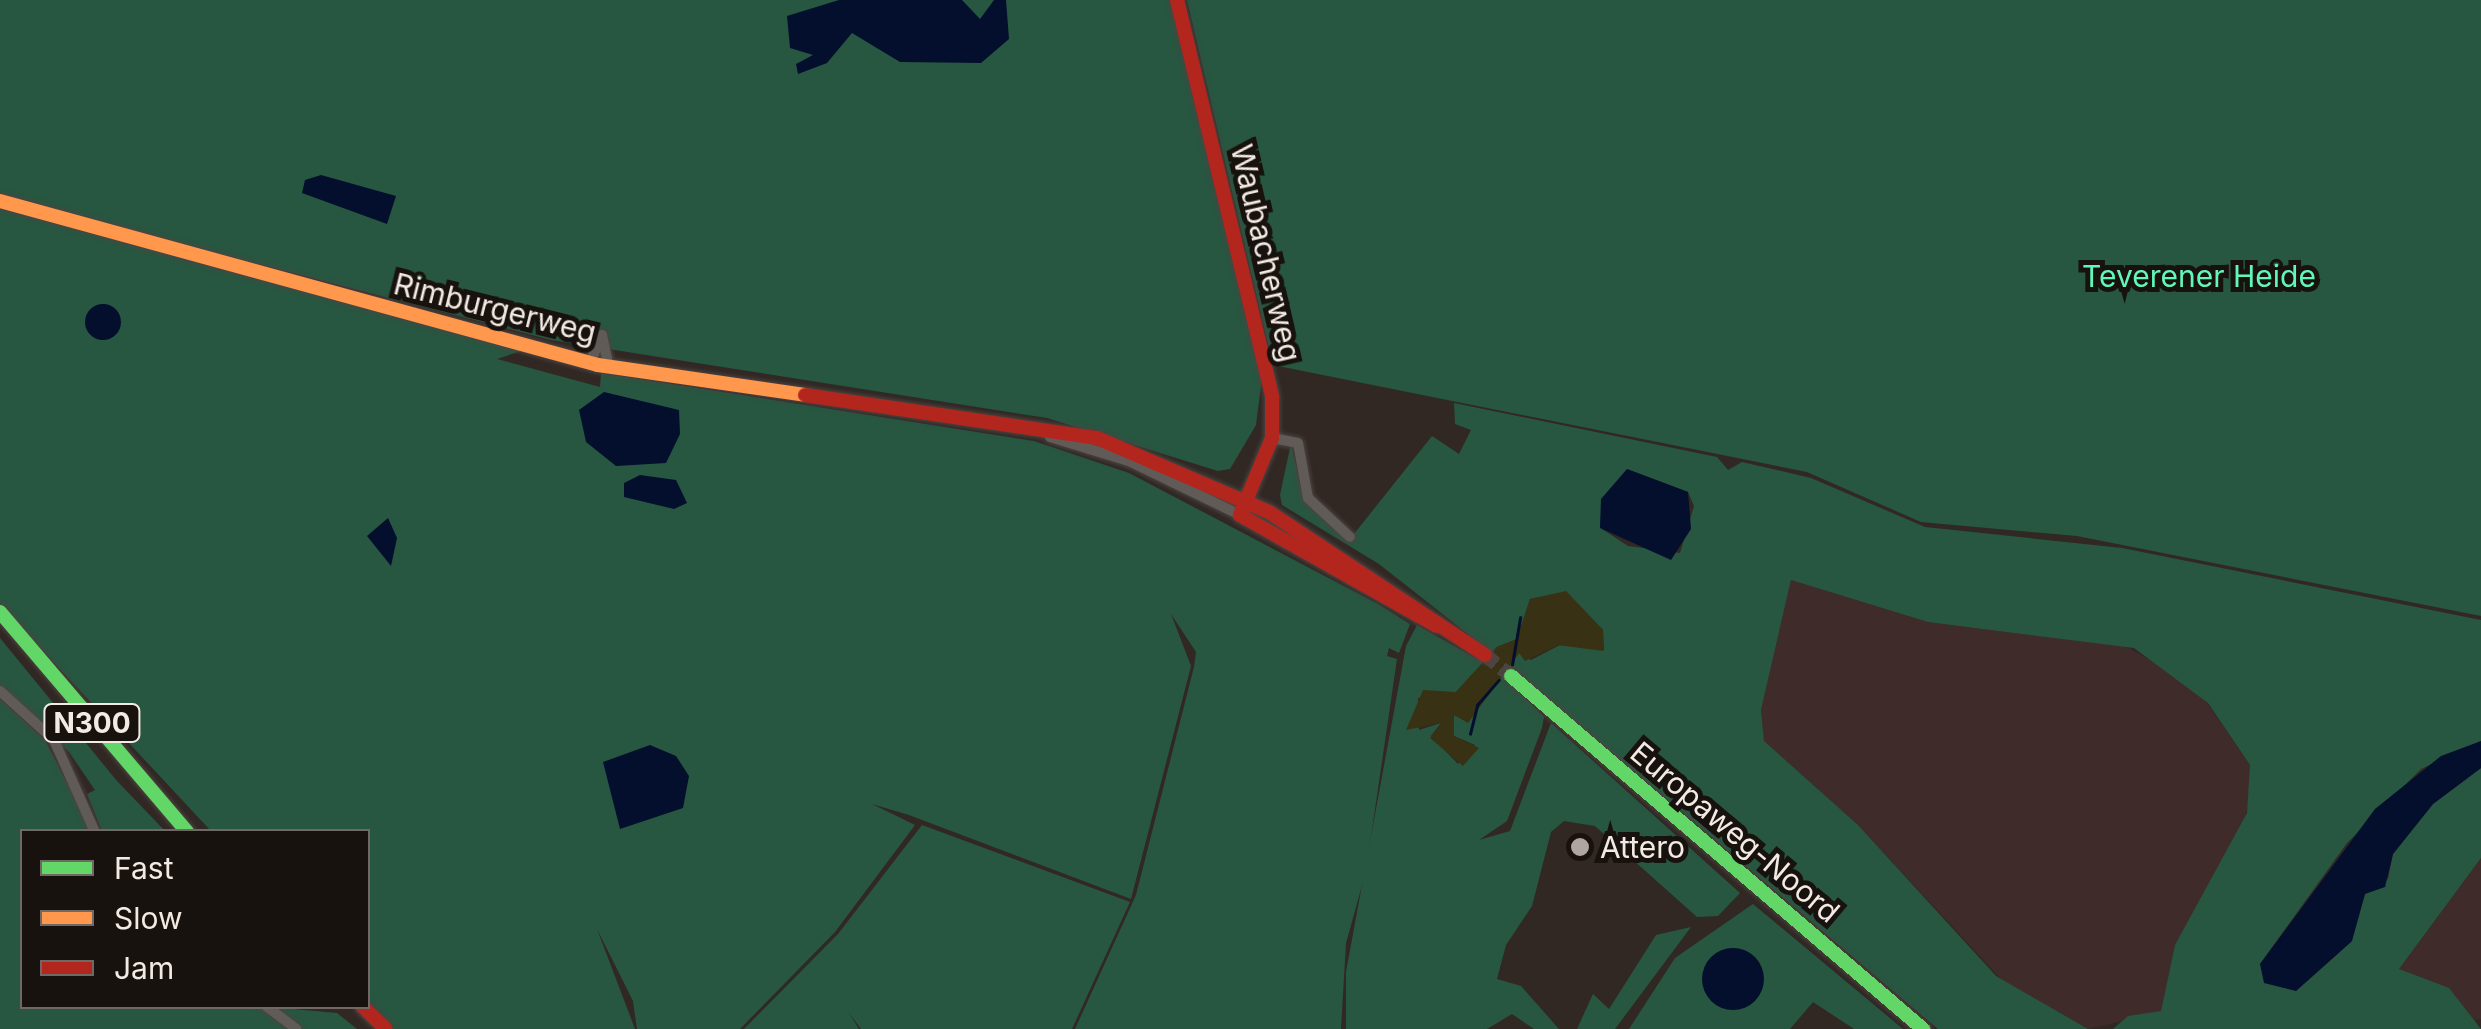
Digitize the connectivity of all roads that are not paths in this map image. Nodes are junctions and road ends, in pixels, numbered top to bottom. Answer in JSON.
{"nodes":[{"id":1,"x":1177,"y":0,"type":"edge"},
{"id":2,"x":0,"y":201,"type":"edge"},
{"id":3,"x":591,"y":360,"type":"junction"},
{"id":4,"x":608,"y":363,"type":"junction"},
{"id":5,"x":1272,"y":438,"type":"junction"},
{"id":6,"x":1242,"y":507,"type":"junction"},
{"id":7,"x":1350,"y":537,"type":"dead end"},
{"id":8,"x":0,"y":612,"type":"edge"},
{"id":9,"x":0,"y":630,"type":"edge"},
{"id":10,"x":1485,"y":655,"type":"tunnel mouth"},
{"id":11,"x":1511,"y":676,"type":"tunnel mouth"},
{"id":12,"x":0,"y":691,"type":"edge"},
{"id":13,"x":95,"y":829,"type":"edge"},
{"id":14,"x":168,"y":829,"type":"edge"},
{"id":15,"x":184,"y":829,"type":"edge"},
{"id":16,"x":270,"y":1009,"type":"edge"},
{"id":17,"x":347,"y":1009,"type":"edge"},
{"id":18,"x":365,"y":1009,"type":"edge"},
{"id":19,"x":296,"y":1029,"type":"edge"},
{"id":20,"x":368,"y":1029,"type":"edge"},
{"id":21,"x":386,"y":1029,"type":"edge"},
{"id":22,"x":1923,"y":1029,"type":"edge"}],
"edges":[{"from":1,"to":5,"type":"main road","name":"Waubacherweg"},
{"from":2,"to":3,"type":"main road","name":"Rimburgerweg"},
{"from":3,"to":4,"type":"main road","name":"Rimburgerweg"},
{"from":3,"to":4,"type":"street"},
{"from":4,"to":6,"type":"main road","name":"Rimburgerweg"},
{"from":5,"to":6,"type":"main road","name":"Waubacherweg"},
{"from":5,"to":7,"type":"street"},
{"from":6,"to":10,"type":"main road"},
{"from":8,"to":15,"type":"main road","number":"N300"},
{"from":9,"to":14,"type":"main road","number":"N300"},
{"from":11,"to":22,"type":"main road","name":"Europaweg-Noord"},
{"from":12,"to":13,"type":"street"},
{"from":16,"to":19,"type":"street"},
{"from":17,"to":20,"type":"main road"},
{"from":18,"to":21,"type":"main road"}]}
